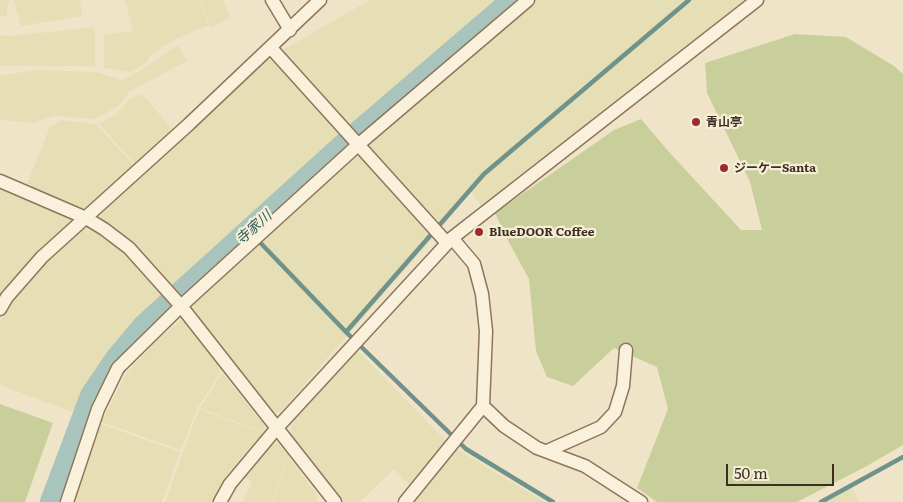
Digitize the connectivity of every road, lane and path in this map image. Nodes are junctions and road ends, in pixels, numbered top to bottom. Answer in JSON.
{"nodes":[{"id":1,"x":272,"y":0,"type":"edge"},
{"id":2,"x":320,"y":0,"type":"edge"},
{"id":3,"x":528,"y":0,"type":"edge"},
{"id":4,"x":757,"y":0,"type":"edge"},
{"id":5,"x":290,"y":30,"type":"junction"},
{"id":6,"x":271,"y":48,"type":"junction"},
{"id":7,"x":359,"y":144,"type":"junction"},
{"id":8,"x":0,"y":181,"type":"edge"},
{"id":9,"x":86,"y":218,"type":"junction"},
{"id":10,"x":450,"y":240,"type":"junction"},
{"id":11,"x":181,"y":306,"type":"junction"},
{"id":12,"x":0,"y":309,"type":"edge"},
{"id":13,"x":626,"y":350,"type":"dead end"},
{"id":14,"x":483,"y":406,"type":"junction"},
{"id":15,"x":276,"y":429,"type":"junction"},
{"id":16,"x":547,"y":451,"type":"junction"},
{"id":17,"x":67,"y":502,"type":"edge"},
{"id":18,"x":220,"y":502,"type":"edge"},
{"id":19,"x":334,"y":502,"type":"edge"},
{"id":20,"x":404,"y":502,"type":"edge"},
{"id":21,"x":641,"y":502,"type":"edge"}],
"edges":[{"from":1,"to":5,"type":"street"},
{"from":2,"to":5,"type":"street"},
{"from":3,"to":7,"type":"street"},
{"from":4,"to":10,"type":"street"},
{"from":5,"to":6,"type":"street"},
{"from":6,"to":7,"type":"street"},
{"from":6,"to":9,"type":"street"},
{"from":7,"to":10,"type":"street"},
{"from":7,"to":11,"type":"street"},
{"from":8,"to":9,"type":"street"},
{"from":9,"to":11,"type":"street"},
{"from":9,"to":12,"type":"street"},
{"from":10,"to":14,"type":"street"},
{"from":10,"to":15,"type":"street"},
{"from":11,"to":15,"type":"street"},
{"from":11,"to":17,"type":"street"},
{"from":13,"to":16,"type":"street"},
{"from":14,"to":16,"type":"street"},
{"from":14,"to":20,"type":"street"},
{"from":15,"to":18,"type":"street"},
{"from":15,"to":19,"type":"street"},
{"from":16,"to":21,"type":"street"}]}
